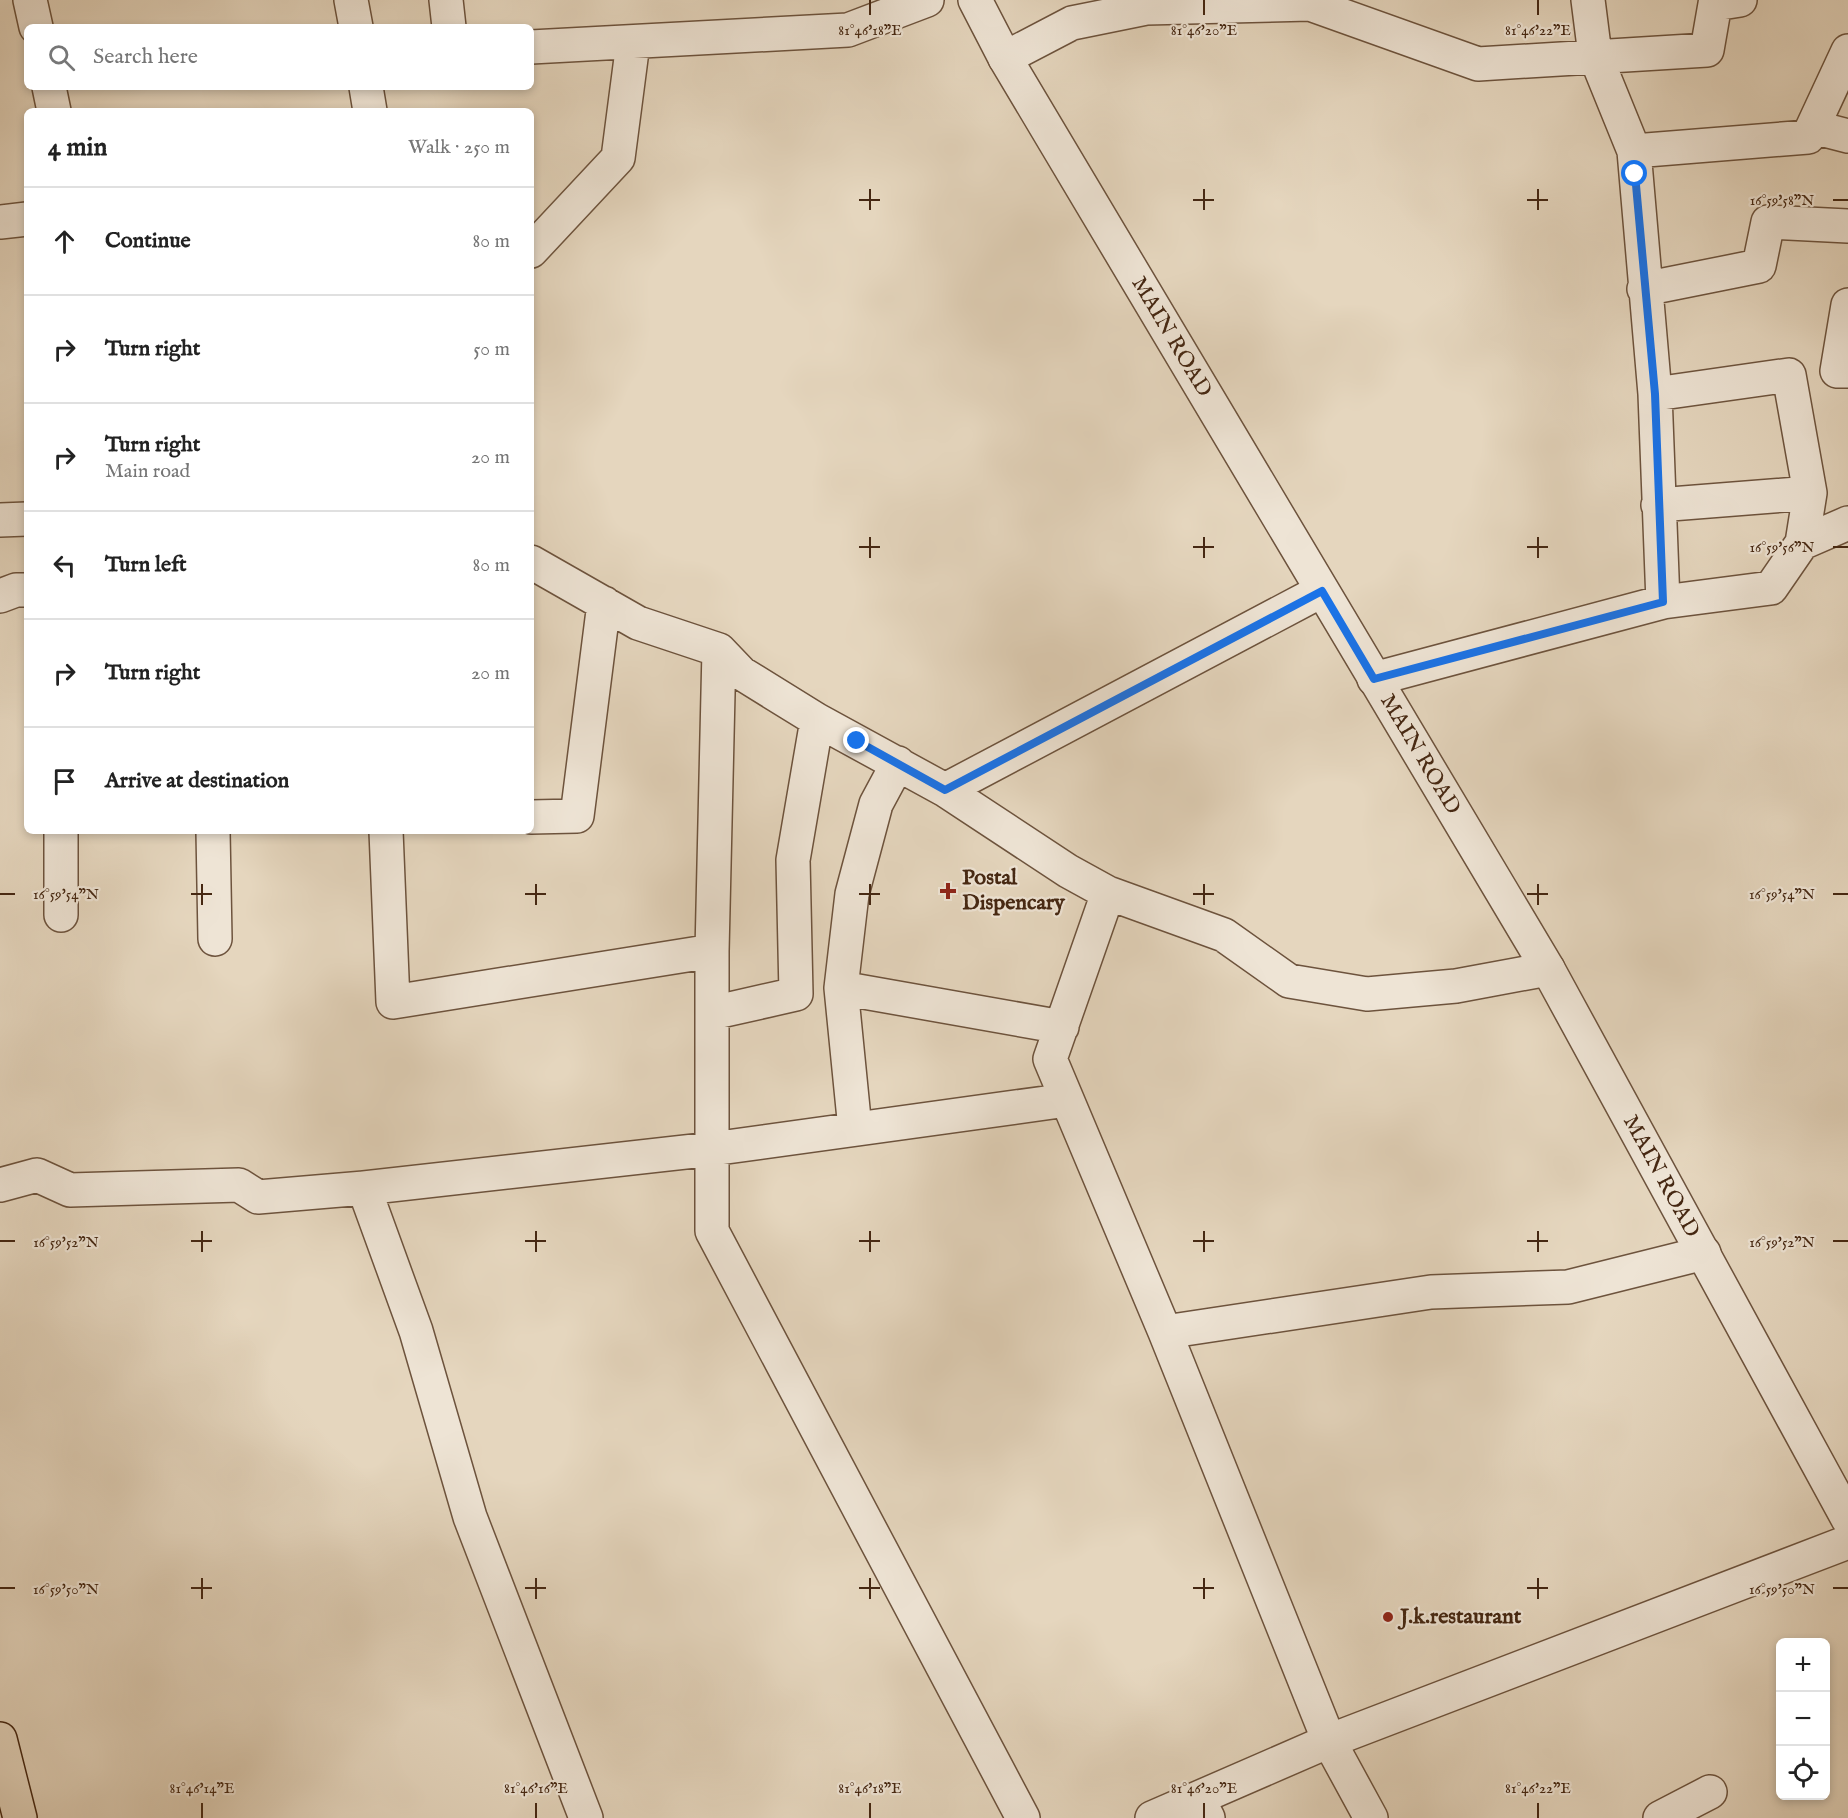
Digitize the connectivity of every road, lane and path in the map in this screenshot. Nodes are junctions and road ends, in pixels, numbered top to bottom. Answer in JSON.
{"nodes":[{"id":1,"x":30,"y":0,"type":"edge"},
{"id":2,"x":351,"y":0,"type":"edge"},
{"id":3,"x":446,"y":0,"type":"edge"},
{"id":4,"x":927,"y":0,"type":"edge"},
{"id":5,"x":975,"y":0,"type":"edge"},
{"id":6,"x":1588,"y":0,"type":"edge"},
{"id":7,"x":1740,"y":0,"type":"edge"},
{"id":8,"x":35,"y":24,"type":"edge"},
{"id":9,"x":355,"y":24,"type":"edge"},
{"id":10,"x":449,"y":24,"type":"edge"},
{"id":11,"x":633,"y":43,"type":"junction"},
{"id":12,"x":534,"y":47,"type":"edge"},
{"id":13,"x":1848,"y":51,"type":"edge"},
{"id":14,"x":1595,"y":55,"type":"junction"},
{"id":15,"x":1005,"y":58,"type":"junction"},
{"id":16,"x":50,"y":90,"type":"edge"},
{"id":17,"x":366,"y":90,"type":"edge"},
{"id":18,"x":53,"y":108,"type":"edge"},
{"id":19,"x":370,"y":108,"type":"edge"},
{"id":20,"x":1813,"y":127,"type":"junction"},
{"id":21,"x":1848,"y":136,"type":"edge"},
{"id":22,"x":1634,"y":151,"type":"junction"},
{"id":23,"x":24,"y":219,"type":"edge"},
{"id":24,"x":0,"y":222,"type":"edge"},
{"id":25,"x":1848,"y":226,"type":"edge"},
{"id":26,"x":534,"y":248,"type":"edge"},
{"id":27,"x":1644,"y":289,"type":"junction"},
{"id":28,"x":1848,"y":305,"type":"edge"},
{"id":29,"x":1848,"y":370,"type":"edge"},
{"id":30,"x":1655,"y":394,"type":"junction"},
{"id":31,"x":1810,"y":493,"type":"junction"},
{"id":32,"x":1658,"y":505,"type":"junction"},
{"id":33,"x":24,"y":519,"type":"edge"},
{"id":34,"x":0,"y":520,"type":"edge"},
{"id":35,"x":1848,"y":523,"type":"edge"},
{"id":36,"x":1802,"y":543,"type":"junction"},
{"id":37,"x":534,"y":564,"type":"edge"},
{"id":38,"x":24,"y":590,"type":"edge"},
{"id":39,"x":1322,"y":591,"type":"junction"},
{"id":40,"x":0,"y":596,"type":"edge"},
{"id":41,"x":1663,"y":602,"type":"junction"},
{"id":42,"x":604,"y":603,"type":"junction"},
{"id":43,"x":719,"y":650,"type":"junction"},
{"id":44,"x":1374,"y":679,"type":"junction"},
{"id":45,"x":817,"y":720,"type":"junction"},
{"id":46,"x":898,"y":763,"type":"junction"},
{"id":47,"x":945,"y":790,"type":"junction"},
{"id":48,"x":534,"y":818,"type":"edge"},
{"id":49,"x":61,"y":834,"type":"edge"},
{"id":50,"x":213,"y":834,"type":"edge"},
{"id":51,"x":386,"y":834,"type":"edge"},
{"id":52,"x":1108,"y":893,"type":"junction"},
{"id":53,"x":61,"y":915,"type":"dead end"},
{"id":54,"x":215,"y":939,"type":"dead end"},
{"id":55,"x":712,"y":951,"type":"junction"},
{"id":56,"x":1548,"y":969,"type":"junction"},
{"id":57,"x":841,"y":988,"type":"junction"},
{"id":58,"x":712,"y":1013,"type":"junction"},
{"id":59,"x":1062,"y":1027,"type":"junction"},
{"id":60,"x":1067,"y":1100,"type":"junction"},
{"id":61,"x":855,"y":1129,"type":"junction"},
{"id":62,"x":712,"y":1149,"type":"junction"},
{"id":63,"x":0,"y":1185,"type":"edge"},
{"id":64,"x":364,"y":1188,"type":"junction"},
{"id":65,"x":1704,"y":1253,"type":"junction"},
{"id":66,"x":1165,"y":1332,"type":"junction"},
{"id":67,"x":1848,"y":1520,"type":"edge"},
{"id":68,"x":1848,"y":1542,"type":"edge"},
{"id":69,"x":0,"y":1739,"type":"edge"},
{"id":70,"x":1329,"y":1741,"type":"junction"},
{"id":71,"x":1710,"y":1792,"type":"dead end"},
{"id":72,"x":1203,"y":1809,"type":"edge"},
{"id":73,"x":20,"y":1818,"type":"edge"},
{"id":74,"x":586,"y":1818,"type":"edge"},
{"id":75,"x":1023,"y":1818,"type":"edge"},
{"id":76,"x":1152,"y":1818,"type":"edge"},
{"id":77,"x":1371,"y":1818,"type":"edge"},
{"id":78,"x":1660,"y":1818,"type":"edge"}],
"edges":[{"from":1,"to":8,"type":"street"},
{"from":2,"to":9,"type":"street"},
{"from":3,"to":10,"type":"street"},
{"from":4,"to":11,"type":"street"},
{"from":5,"to":15,"type":"street","name":"MAIN ROAD"},
{"from":6,"to":14,"type":"street"},
{"from":7,"to":14,"type":"street"},
{"from":11,"to":12,"type":"street"},
{"from":11,"to":26,"type":"street"},
{"from":13,"to":20,"type":"street"},
{"from":14,"to":15,"type":"street"},
{"from":14,"to":22,"type":"street"},
{"from":15,"to":39,"type":"street","name":"MAIN ROAD"},
{"from":16,"to":18,"type":"street"},
{"from":17,"to":19,"type":"street"},
{"from":20,"to":21,"type":"street"},
{"from":20,"to":22,"type":"street"},
{"from":22,"to":27,"type":"street"},
{"from":23,"to":24,"type":"street"},
{"from":25,"to":27,"type":"street"},
{"from":27,"to":30,"type":"street"},
{"from":28,"to":29,"type":"street"},
{"from":30,"to":31,"type":"street"},
{"from":30,"to":32,"type":"street"},
{"from":31,"to":32,"type":"street"},
{"from":31,"to":36,"type":"street"},
{"from":32,"to":41,"type":"street"},
{"from":33,"to":34,"type":"street"},
{"from":35,"to":36,"type":"street"},
{"from":36,"to":41,"type":"street"},
{"from":37,"to":42,"type":"street"},
{"from":38,"to":40,"type":"street"},
{"from":39,"to":44,"type":"street","name":"MAIN ROAD"},
{"from":39,"to":47,"type":"street"},
{"from":41,"to":44,"type":"street"},
{"from":42,"to":43,"type":"street"},
{"from":42,"to":48,"type":"street"},
{"from":43,"to":45,"type":"street"},
{"from":43,"to":55,"type":"street"},
{"from":44,"to":56,"type":"street","name":"MAIN ROAD"},
{"from":45,"to":46,"type":"street"},
{"from":45,"to":58,"type":"street"},
{"from":46,"to":47,"type":"street"},
{"from":46,"to":57,"type":"street"},
{"from":47,"to":52,"type":"street"},
{"from":49,"to":53,"type":"street"},
{"from":50,"to":54,"type":"street"},
{"from":51,"to":55,"type":"street"},
{"from":52,"to":56,"type":"street"},
{"from":52,"to":59,"type":"street"},
{"from":55,"to":58,"type":"street"},
{"from":56,"to":65,"type":"street","name":"MAIN ROAD"},
{"from":57,"to":59,"type":"street"},
{"from":57,"to":61,"type":"street"},
{"from":58,"to":62,"type":"street"},
{"from":59,"to":60,"type":"street"},
{"from":60,"to":61,"type":"street"},
{"from":60,"to":66,"type":"street"},
{"from":61,"to":62,"type":"street"},
{"from":62,"to":64,"type":"street"},
{"from":62,"to":75,"type":"street"},
{"from":63,"to":64,"type":"street"},
{"from":64,"to":74,"type":"street"},
{"from":65,"to":66,"type":"street"},
{"from":65,"to":67,"type":"street","name":"MAIN ROAD"},
{"from":66,"to":70,"type":"street"},
{"from":68,"to":70,"type":"street"},
{"from":69,"to":73,"type":"main road"},
{"from":70,"to":72,"type":"street"},
{"from":70,"to":77,"type":"street"},
{"from":71,"to":78,"type":"street"},
{"from":72,"to":76,"type":"street"}]}
